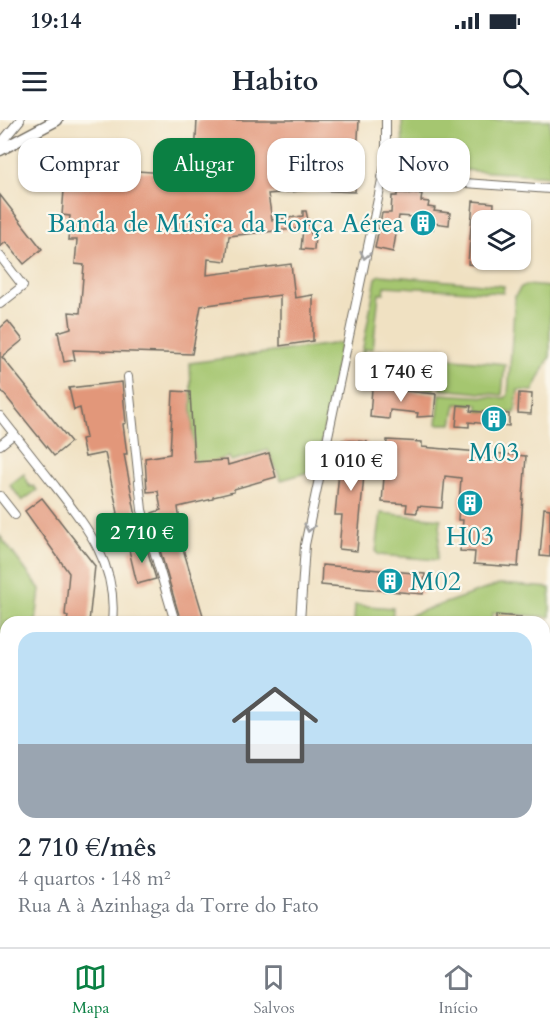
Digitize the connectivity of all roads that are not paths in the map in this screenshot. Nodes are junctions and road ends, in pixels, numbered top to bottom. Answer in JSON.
{"nodes":[{"id":1,"x":20,"y":120,"type":"edge"},
{"id":2,"x":386,"y":120,"type":"edge"},
{"id":3,"x":53,"y":121,"type":"edge"},
{"id":4,"x":386,"y":138,"type":"edge"},
{"id":5,"x":0,"y":144,"type":"edge"},
{"id":6,"x":0,"y":150,"type":"edge"},
{"id":7,"x":470,"y":183,"type":"edge"},
{"id":8,"x":550,"y":189,"type":"edge"},
{"id":9,"x":378,"y":192,"type":"edge"},
{"id":10,"x":0,"y":256,"type":"edge"},
{"id":11,"x":0,"y":304,"type":"edge"},
{"id":12,"x":128,"y":377,"type":"dead end"},
{"id":13,"x":0,"y":416,"type":"edge"},
{"id":14,"x":14,"y":434,"type":"junction"},
{"id":15,"x":0,"y":445,"type":"edge"},
{"id":16,"x":0,"y":496,"type":"edge"},
{"id":17,"x":15,"y":515,"type":"dead end"},
{"id":18,"x":112,"y":616,"type":"edge"},
{"id":19,"x":173,"y":616,"type":"edge"},
{"id":20,"x":300,"y":616,"type":"edge"}],
"edges":[{"from":1,"to":5,"type":"street"},
{"from":2,"to":4,"type":"street"},
{"from":3,"to":6,"type":"street"},
{"from":7,"to":8,"type":"street"},
{"from":9,"to":20,"type":"street","one_way":true},
{"from":10,"to":11,"type":"street"},
{"from":12,"to":19,"type":"street"},
{"from":13,"to":14,"type":"street"},
{"from":14,"to":15,"type":"street"},
{"from":14,"to":18,"type":"street"},
{"from":16,"to":17,"type":"street"}]}
